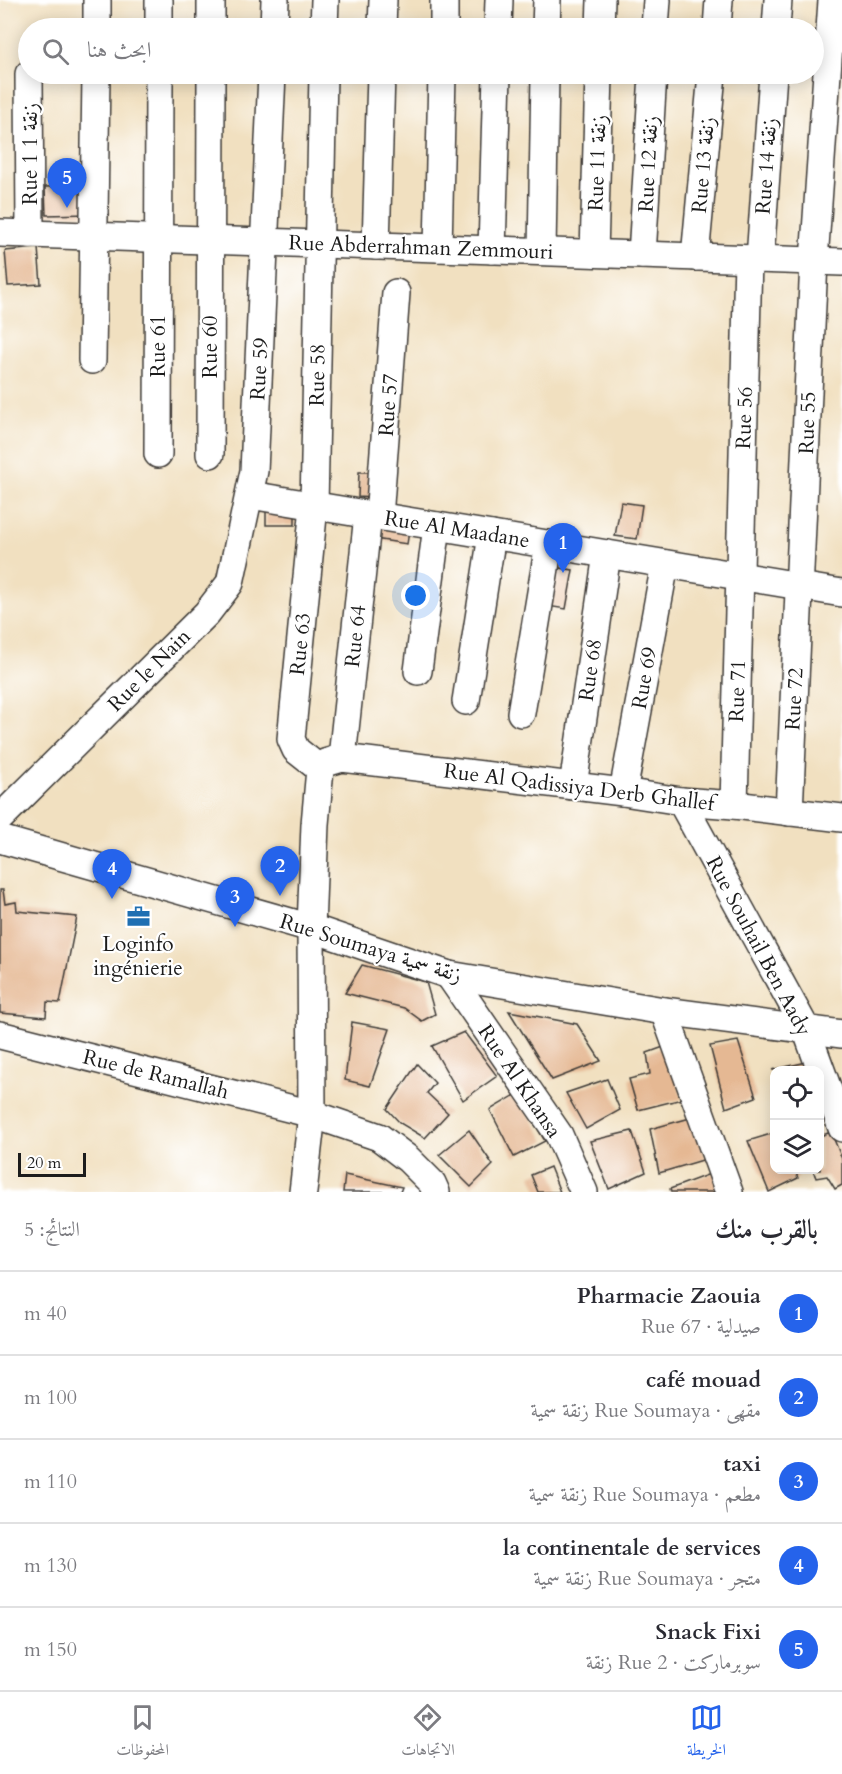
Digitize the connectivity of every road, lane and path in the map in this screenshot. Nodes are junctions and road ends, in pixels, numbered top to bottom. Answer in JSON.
{"nodes":[{"id":1,"x":98,"y":0,"type":"edge"},
{"id":2,"x":159,"y":0,"type":"edge"},
{"id":3,"x":211,"y":0,"type":"edge"},
{"id":4,"x":275,"y":0,"type":"edge"},
{"id":5,"x":325,"y":0,"type":"edge"},
{"id":6,"x":383,"y":0,"type":"edge"},
{"id":7,"x":444,"y":0,"type":"edge"},
{"id":8,"x":499,"y":0,"type":"edge"},
{"id":9,"x":547,"y":0,"type":"edge"},
{"id":10,"x":601,"y":0,"type":"edge"},
{"id":11,"x":657,"y":0,"type":"edge"},
{"id":12,"x":719,"y":0,"type":"edge"},
{"id":13,"x":778,"y":0,"type":"edge"},
{"id":14,"x":832,"y":1,"type":"edge"},
{"id":15,"x":97,"y":18,"type":"edge"},
{"id":16,"x":159,"y":18,"type":"edge"},
{"id":17,"x":211,"y":18,"type":"edge"},
{"id":18,"x":274,"y":18,"type":"edge"},
{"id":19,"x":324,"y":18,"type":"edge"},
{"id":20,"x":382,"y":18,"type":"edge"},
{"id":21,"x":444,"y":18,"type":"edge"},
{"id":22,"x":498,"y":18,"type":"edge"},
{"id":23,"x":546,"y":18,"type":"edge"},
{"id":24,"x":600,"y":18,"type":"edge"},
{"id":25,"x":656,"y":18,"type":"edge"},
{"id":26,"x":718,"y":18,"type":"edge"},
{"id":27,"x":777,"y":18,"type":"edge"},
{"id":28,"x":29,"y":84,"type":"edge"},
{"id":29,"x":96,"y":84,"type":"edge"},
{"id":30,"x":159,"y":84,"type":"edge"},
{"id":31,"x":211,"y":84,"type":"edge"},
{"id":32,"x":272,"y":84,"type":"edge"},
{"id":33,"x":323,"y":84,"type":"edge"},
{"id":34,"x":381,"y":84,"type":"edge"},
{"id":35,"x":442,"y":84,"type":"edge"},
{"id":36,"x":497,"y":84,"type":"edge"},
{"id":37,"x":545,"y":84,"type":"edge"},
{"id":38,"x":599,"y":84,"type":"edge"},
{"id":39,"x":652,"y":84,"type":"edge"},
{"id":40,"x":711,"y":84,"type":"edge"},
{"id":41,"x":772,"y":84,"type":"edge"},
{"id":42,"x":0,"y":233,"type":"edge"},
{"id":43,"x":30,"y":234,"type":"junction"},
{"id":44,"x":94,"y":236,"type":"junction"},
{"id":45,"x":158,"y":238,"type":"junction"},
{"id":46,"x":210,"y":240,"type":"junction"},
{"id":47,"x":266,"y":242,"type":"junction"},
{"id":48,"x":320,"y":244,"type":"junction"},
{"id":49,"x":376,"y":246,"type":"junction"},
{"id":50,"x":438,"y":248,"type":"junction"},
{"id":51,"x":492,"y":250,"type":"junction"},
{"id":52,"x":542,"y":251,"type":"junction"},
{"id":53,"x":594,"y":253,"type":"junction"},
{"id":54,"x":642,"y":255,"type":"junction"},
{"id":55,"x":695,"y":257,"type":"junction"},
{"id":56,"x":754,"y":259,"type":"junction"},
{"id":57,"x":814,"y":261,"type":"junction"},
{"id":58,"x":842,"y":262,"type":"edge"},
{"id":59,"x":396,"y":293,"type":"dead end"},
{"id":60,"x":92,"y":360,"type":"dead end"},
{"id":61,"x":210,"y":453,"type":"dead end"},
{"id":62,"x":158,"y":454,"type":"dead end"},
{"id":63,"x":249,"y":495,"type":"junction"},
{"id":64,"x":314,"y":506,"type":"junction"},
{"id":65,"x":374,"y":516,"type":"junction"},
{"id":66,"x":437,"y":526,"type":"junction"},
{"id":67,"x":492,"y":535,"type":"junction"},
{"id":68,"x":549,"y":544,"type":"junction"},
{"id":69,"x":607,"y":554,"type":"junction"},
{"id":70,"x":665,"y":564,"type":"junction"},
{"id":71,"x":740,"y":576,"type":"junction"},
{"id":72,"x":800,"y":586,"type":"junction"},
{"id":73,"x":842,"y":593,"type":"edge"},
{"id":74,"x":418,"y":670,"type":"dead end"},
{"id":75,"x":466,"y":701,"type":"dead end"},
{"id":76,"x":521,"y":713,"type":"dead end"},
{"id":77,"x":331,"y":764,"type":"junction"},
{"id":78,"x":573,"y":786,"type":"junction"},
{"id":79,"x":623,"y":792,"type":"junction"},
{"id":80,"x":681,"y":801,"type":"junction"},
{"id":81,"x":734,"y":805,"type":"junction"},
{"id":82,"x":789,"y":812,"type":"junction"},
{"id":83,"x":0,"y":818,"type":"edge"},
{"id":84,"x":842,"y":818,"type":"edge"},
{"id":85,"x":0,"y":839,"type":"edge"},
{"id":86,"x":50,"y":853,"type":"junction"},
{"id":87,"x":311,"y":928,"type":"junction"},
{"id":88,"x":449,"y":975,"type":"junction"},
{"id":89,"x":664,"y":1011,"type":"junction"},
{"id":90,"x":806,"y":1029,"type":"junction"},
{"id":91,"x":842,"y":1034,"type":"edge"},
{"id":92,"x":0,"y":1035,"type":"edge"},
{"id":93,"x":312,"y":1114,"type":"junction"},
{"id":94,"x":842,"y":1128,"type":"edge"},
{"id":95,"x":303,"y":1192,"type":"edge"},
{"id":96,"x":436,"y":1192,"type":"edge"},
{"id":97,"x":584,"y":1192,"type":"edge"},
{"id":98,"x":729,"y":1192,"type":"edge"}],
"edges":[{"from":1,"to":15,"type":"street"},
{"from":2,"to":16,"type":"street"},
{"from":3,"to":17,"type":"street"},
{"from":4,"to":18,"type":"street"},
{"from":5,"to":19,"type":"street"},
{"from":6,"to":20,"type":"street"},
{"from":7,"to":21,"type":"street"},
{"from":8,"to":22,"type":"street"},
{"from":9,"to":23,"type":"street"},
{"from":10,"to":24,"type":"street"},
{"from":11,"to":25,"type":"street"},
{"from":12,"to":26,"type":"street"},
{"from":13,"to":27,"type":"street"},
{"from":14,"to":57,"type":"street","name":"Rue 55"},
{"from":28,"to":43,"type":"street","name":"Rue 1 زنقة 1"},
{"from":29,"to":44,"type":"street"},
{"from":30,"to":45,"type":"street","name":"Rue 61"},
{"from":31,"to":46,"type":"street","name":"Rue 60"},
{"from":32,"to":47,"type":"street","name":"Rue 59"},
{"from":33,"to":48,"type":"street","name":"Rue 58"},
{"from":34,"to":49,"type":"street"},
{"from":35,"to":50,"type":"street"},
{"from":36,"to":51,"type":"street"},
{"from":37,"to":52,"type":"street"},
{"from":38,"to":53,"type":"street","name":"Rue 11 زنقة"},
{"from":39,"to":54,"type":"street","name":"Rue 12 زنقة"},
{"from":40,"to":55,"type":"street","name":"Rue 13 زنقة"},
{"from":41,"to":56,"type":"street","name":"Rue 14 زنقة"},
{"from":42,"to":43,"type":"street","name":"Rue Abderrahman Zemmouri"},
{"from":43,"to":44,"type":"street","name":"Rue Abderrahman Zemmouri"},
{"from":44,"to":45,"type":"street","name":"Rue Abderrahman Zemmouri"},
{"from":44,"to":60,"type":"street"},
{"from":45,"to":46,"type":"street","name":"Rue Abderrahman Zemmouri"},
{"from":45,"to":62,"type":"street","name":"Rue 61"},
{"from":46,"to":47,"type":"street","name":"Rue Abderrahman Zemmouri"},
{"from":46,"to":61,"type":"street","name":"Rue 60"},
{"from":47,"to":48,"type":"street","name":"Rue Abderrahman Zemmouri"},
{"from":47,"to":63,"type":"street","name":"Rue 59"},
{"from":48,"to":49,"type":"street","name":"Rue Abderrahman Zemmouri"},
{"from":48,"to":64,"type":"street","name":"Rue 58"},
{"from":49,"to":50,"type":"street","name":"Rue Abderrahman Zemmouri"},
{"from":50,"to":51,"type":"street","name":"Rue Abderrahman Zemmouri"},
{"from":51,"to":52,"type":"street","name":"Rue Abderrahman Zemmouri"},
{"from":52,"to":53,"type":"street","name":"Rue Abderrahman Zemmouri"},
{"from":53,"to":54,"type":"street","name":"Rue Abderrahman Zemmouri"},
{"from":54,"to":55,"type":"street","name":"Rue Abderrahman Zemmouri"},
{"from":55,"to":56,"type":"street","name":"Rue Abderrahman Zemmouri"},
{"from":56,"to":57,"type":"street","name":"Rue Abderrahman Zemmouri"},
{"from":56,"to":71,"type":"street","name":"Rue 56"},
{"from":57,"to":58,"type":"street","name":"Rue Abderrahman Zemmouri"},
{"from":57,"to":72,"type":"street","name":"Rue 55"},
{"from":59,"to":65,"type":"street","name":"Rue 57"},
{"from":63,"to":64,"type":"street","name":"Rue Al Maadane"},
{"from":63,"to":83,"type":"street","name":"Rue le Nain"},
{"from":64,"to":65,"type":"street","name":"Rue Al Maadane"},
{"from":64,"to":77,"type":"street","name":"Rue 63"},
{"from":65,"to":66,"type":"street","name":"Rue Al Maadane"},
{"from":65,"to":77,"type":"street","name":"Rue 64"},
{"from":66,"to":67,"type":"street","name":"Rue Al Maadane"},
{"from":66,"to":74,"type":"street"},
{"from":67,"to":68,"type":"street","name":"Rue Al Maadane"},
{"from":67,"to":75,"type":"street"},
{"from":68,"to":69,"type":"street","name":"Rue Al Maadane"},
{"from":68,"to":76,"type":"street"},
{"from":69,"to":70,"type":"street","name":"Rue Al Maadane"},
{"from":69,"to":78,"type":"street","name":"Rue 68"},
{"from":70,"to":71,"type":"street","name":"Rue Al Maadane"},
{"from":70,"to":79,"type":"street","name":"Rue 69"},
{"from":71,"to":72,"type":"street","name":"Rue Al Maadane"},
{"from":71,"to":81,"type":"street","name":"Rue 71"},
{"from":72,"to":73,"type":"street","name":"Rue Al Maadane"},
{"from":72,"to":82,"type":"street","name":"Rue 72"},
{"from":77,"to":78,"type":"street","name":"Rue Al Qadissiya Derb Ghallef"},
{"from":77,"to":87,"type":"street","name":"Rue 64"},
{"from":78,"to":79,"type":"street","name":"Rue Al Qadissiya Derb Ghallef"},
{"from":79,"to":80,"type":"street","name":"Rue Al Qadissiya Derb Ghallef"},
{"from":80,"to":81,"type":"street","name":"Rue Al Qadissiya Derb Ghallef"},
{"from":80,"to":90,"type":"street","name":"Rue Souhail Ben Aady"},
{"from":81,"to":82,"type":"street","name":"Rue Al Qadissiya Derb Ghallef"},
{"from":82,"to":84,"type":"street","name":"Rue Al Qadissiya Derb Ghallef"},
{"from":83,"to":86,"type":"street","name":"Rue Soumaya زنقة سمية"},
{"from":85,"to":86,"type":"street","name":"Rue Soumaya زنقة سمية"},
{"from":86,"to":87,"type":"street","name":"Rue Soumaya زنقة سمية"},
{"from":87,"to":88,"type":"street","name":"Rue Soumaya زنقة سمية"},
{"from":87,"to":93,"type":"street","name":"Rue 64"},
{"from":88,"to":89,"type":"street","name":"Rue Soumaya زنقة سمية"},
{"from":88,"to":97,"type":"street","name":"Rue Al Khansa"},
{"from":89,"to":90,"type":"street","name":"Rue Soumaya زنقة سمية"},
{"from":89,"to":98,"type":"street"},
{"from":90,"to":91,"type":"street","name":"Rue Soumaya زنقة سمية"},
{"from":90,"to":94,"type":"street","name":"Rue Souhail Ben Aady"},
{"from":92,"to":93,"type":"street","name":"Rue de Ramallah"},
{"from":93,"to":95,"type":"street","name":"Rue 64"},
{"from":93,"to":96,"type":"street","name":"Rue de Ramallah"}]}
